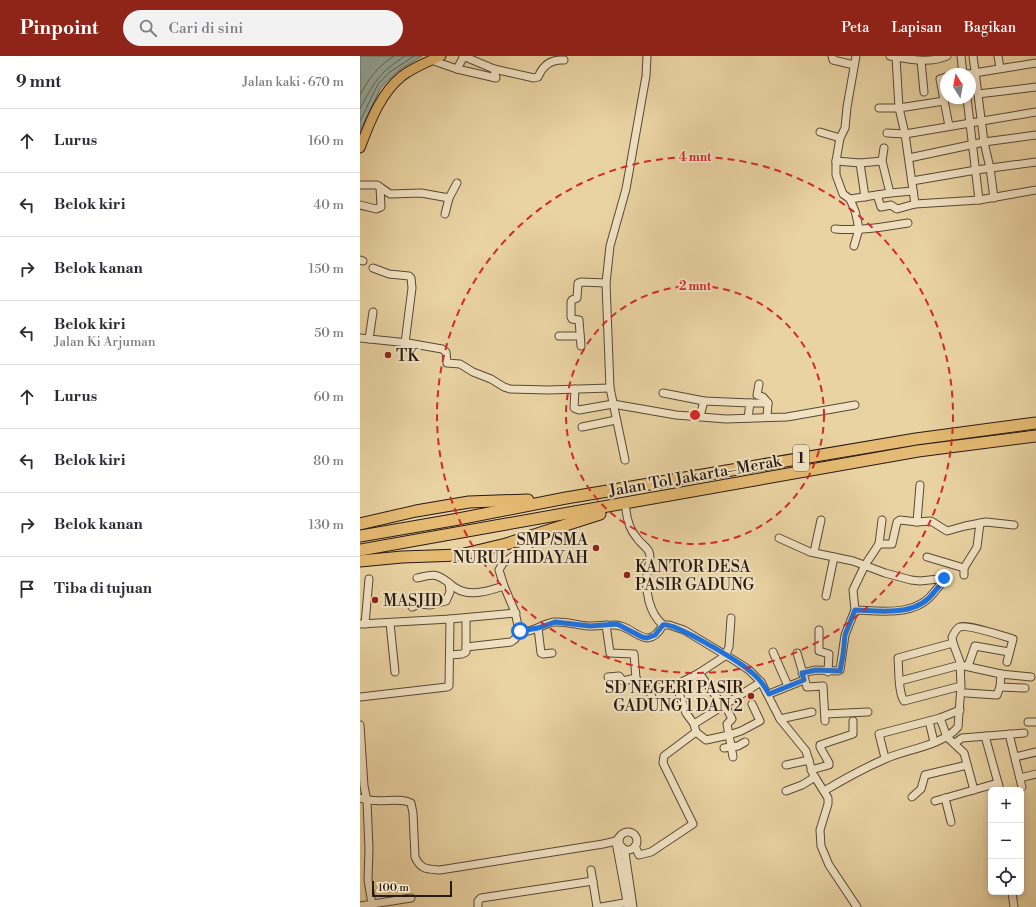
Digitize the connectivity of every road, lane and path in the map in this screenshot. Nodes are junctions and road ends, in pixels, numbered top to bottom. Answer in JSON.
{"nodes":[{"id":1,"x":441,"y":56,"type":"edge"},
{"id":2,"x":464,"y":56,"type":"edge"},
{"id":3,"x":647,"y":56,"type":"edge"},
{"id":4,"x":832,"y":56,"type":"edge"},
{"id":5,"x":856,"y":56,"type":"edge"},
{"id":6,"x":893,"y":56,"type":"edge"},
{"id":7,"x":947,"y":56,"type":"edge"},
{"id":8,"x":960,"y":56,"type":"edge"},
{"id":9,"x":973,"y":56,"type":"edge"},
{"id":10,"x":998,"y":56,"type":"edge"},
{"id":11,"x":1024,"y":56,"type":"edge"},
{"id":12,"x":431,"y":60,"type":"junction"},
{"id":13,"x":564,"y":60,"type":"dead end"},
{"id":14,"x":921,"y":61,"type":"junction"},
{"id":15,"x":1036,"y":63,"type":"edge"},
{"id":16,"x":1025,"y":64,"type":"junction"},
{"id":17,"x":854,"y":65,"type":"junction"},
{"id":18,"x":962,"y":68,"type":"edge"},
{"id":19,"x":972,"y":68,"type":"edge"},
{"id":20,"x":1000,"y":68,"type":"junction"},
{"id":21,"x":457,"y":69,"type":"junction"},
{"id":22,"x":494,"y":69,"type":"junction"},
{"id":23,"x":976,"y":72,"type":"edge"},
{"id":24,"x":1036,"y":87,"type":"edge"},
{"id":25,"x":976,"y":88,"type":"edge"},
{"id":26,"x":924,"y":92,"type":"dead end"},
{"id":27,"x":978,"y":94,"type":"junction"},
{"id":28,"x":940,"y":103,"type":"edge"},
{"id":29,"x":944,"y":104,"type":"edge"},
{"id":30,"x":968,"y":104,"type":"edge"},
{"id":31,"x":879,"y":108,"type":"dead end"},
{"id":32,"x":899,"y":108,"type":"junction"},
{"id":33,"x":1036,"y":112,"type":"edge"},
{"id":34,"x":982,"y":120,"type":"junction"},
{"id":35,"x":970,"y":122,"type":"junction"},
{"id":36,"x":949,"y":126,"type":"junction"},
{"id":37,"x":820,"y":132,"type":"dead end"},
{"id":38,"x":887,"y":133,"type":"dead end"},
{"id":39,"x":905,"y":134,"type":"junction"},
{"id":40,"x":1036,"y":135,"type":"edge"},
{"id":41,"x":840,"y":138,"type":"junction"},
{"id":42,"x":984,"y":142,"type":"junction"},
{"id":43,"x":973,"y":145,"type":"junction"},
{"id":44,"x":360,"y":148,"type":"edge"},
{"id":45,"x":884,"y":148,"type":"dead end"},
{"id":46,"x":909,"y":158,"type":"junction"},
{"id":47,"x":836,"y":161,"type":"junction"},
{"id":48,"x":882,"y":162,"type":"junction"},
{"id":49,"x":1036,"y":162,"type":"edge"},
{"id":50,"x":860,"y":163,"type":"junction"},
{"id":51,"x":990,"y":168,"type":"junction"},
{"id":52,"x":976,"y":170,"type":"junction"},
{"id":53,"x":912,"y":182,"type":"junction"},
{"id":54,"x":457,"y":183,"type":"dead end"},
{"id":55,"x":360,"y":185,"type":"edge"},
{"id":56,"x":380,"y":187,"type":"junction"},
{"id":57,"x":1036,"y":190,"type":"edge"},
{"id":58,"x":913,"y":191,"type":"junction"},
{"id":59,"x":890,"y":193,"type":"junction"},
{"id":60,"x":877,"y":195,"type":"junction"},
{"id":61,"x":865,"y":197,"type":"junction"},
{"id":62,"x":449,"y":198,"type":"junction"},
{"id":63,"x":994,"y":198,"type":"junction"},
{"id":64,"x":850,"y":199,"type":"junction"},
{"id":65,"x":979,"y":200,"type":"junction"},
{"id":66,"x":915,"y":204,"type":"junction"},
{"id":67,"x":360,"y":205,"type":"edge"},
{"id":68,"x":445,"y":214,"type":"dead end"},
{"id":69,"x":908,"y":222,"type":"dead end"},
{"id":70,"x":836,"y":229,"type":"dead end"},
{"id":71,"x":859,"y":229,"type":"junction"},
{"id":72,"x":854,"y":246,"type":"dead end"},
{"id":73,"x":373,"y":268,"type":"dead end"},
{"id":74,"x":606,"y":283,"type":"junction"},
{"id":75,"x":373,"y":312,"type":"dead end"},
{"id":76,"x":559,"y":336,"type":"dead end"},
{"id":77,"x":580,"y":336,"type":"junction"},
{"id":78,"x":360,"y":338,"type":"edge"},
{"id":79,"x":369,"y":339,"type":"junction"},
{"id":80,"x":405,"y":343,"type":"junction"},
{"id":81,"x":581,"y":346,"type":"dead end"},
{"id":82,"x":760,"y":384,"type":"dead end"},
{"id":83,"x":610,"y":388,"type":"junction"},
{"id":84,"x":575,"y":389,"type":"junction"},
{"id":85,"x":662,"y":393,"type":"dead end"},
{"id":86,"x":704,"y":401,"type":"junction"},
{"id":87,"x":750,"y":403,"type":"junction"},
{"id":88,"x":768,"y":403,"type":"junction"},
{"id":89,"x":612,"y":404,"type":"junction"},
{"id":90,"x":855,"y":405,"type":"dead end"},
{"id":91,"x":700,"y":416,"type":"junction"},
{"id":92,"x":767,"y":417,"type":"junction"},
{"id":93,"x":748,"y":418,"type":"junction"},
{"id":94,"x":616,"y":420,"type":"junction"},
{"id":95,"x":1036,"y":422,"type":"edge"},
{"id":96,"x":582,"y":427,"type":"dead end"},
{"id":97,"x":1036,"y":436,"type":"edge"},
{"id":98,"x":625,"y":460,"type":"dead end"},
{"id":99,"x":920,"y":485,"type":"dead end"},
{"id":100,"x":566,"y":498,"type":"junction"},
{"id":101,"x":626,"y":506,"type":"junction"},
{"id":102,"x":821,"y":520,"type":"dead end"},
{"id":103,"x":882,"y":520,"type":"dead end"},
{"id":104,"x":917,"y":522,"type":"junction"},
{"id":105,"x":360,"y":524,"type":"edge"},
{"id":106,"x":980,"y":524,"type":"junction"},
{"id":107,"x":1014,"y":525,"type":"dead end"},
{"id":108,"x":553,"y":529,"type":"junction"},
{"id":109,"x":360,"y":536,"type":"edge"},
{"id":110,"x":779,"y":538,"type":"dead end"},
{"id":111,"x":879,"y":544,"type":"junction"},
{"id":112,"x":360,"y":550,"type":"edge"},
{"id":113,"x":814,"y":552,"type":"junction"},
{"id":114,"x":834,"y":556,"type":"junction"},
{"id":115,"x":927,"y":557,"type":"dead end"},
{"id":116,"x":360,"y":561,"type":"edge"},
{"id":117,"x":865,"y":565,"type":"junction"},
{"id":118,"x":417,"y":578,"type":"dead end"},
{"id":119,"x":369,"y":579,"type":"dead end"},
{"id":120,"x":449,"y":583,"type":"junction"},
{"id":121,"x":504,"y":586,"type":"junction"},
{"id":122,"x":826,"y":596,"type":"dead end"},
{"id":123,"x":412,"y":607,"type":"dead end"},
{"id":124,"x":855,"y":610,"type":"junction"},
{"id":125,"x":516,"y":612,"type":"junction"},
{"id":126,"x":466,"y":618,"type":"junction"},
{"id":127,"x":731,"y":618,"type":"dead end"},
{"id":128,"x":450,"y":619,"type":"junction"},
{"id":129,"x":390,"y":623,"type":"junction"},
{"id":130,"x":363,"y":624,"type":"edge"},
{"id":131,"x":606,"y":625,"type":"junction"},
{"id":132,"x":663,"y":625,"type":"junction"},
{"id":133,"x":538,"y":628,"type":"junction"},
{"id":134,"x":819,"y":630,"type":"dead end"},
{"id":135,"x":520,"y":631,"type":"junction"},
{"id":136,"x":953,"y":643,"type":"junction"},
{"id":137,"x":466,"y":647,"type":"junction"},
{"id":138,"x":773,"y":652,"type":"dead end"},
{"id":139,"x":1009,"y":652,"type":"junction"},
{"id":140,"x":552,"y":653,"type":"dead end"},
{"id":141,"x":797,"y":653,"type":"dead end"},
{"id":142,"x":634,"y":654,"type":"junction"},
{"id":143,"x":642,"y":654,"type":"dead end"},
{"id":144,"x":450,"y":655,"type":"junction"},
{"id":145,"x":725,"y":656,"type":"junction"},
{"id":146,"x":1007,"y":662,"type":"dead end"},
{"id":147,"x":964,"y":666,"type":"junction"},
{"id":148,"x":395,"y":672,"type":"dead end"},
{"id":149,"x":828,"y":672,"type":"junction"},
{"id":150,"x":699,"y":673,"type":"junction"},
{"id":151,"x":1001,"y":674,"type":"junction"},
{"id":152,"x":608,"y":677,"type":"dead end"},
{"id":153,"x":803,"y":677,"type":"junction"},
{"id":154,"x":1030,"y":677,"type":"dead end"},
{"id":155,"x":636,"y":678,"type":"junction"},
{"id":156,"x":900,"y":681,"type":"junction"},
{"id":157,"x":761,"y":682,"type":"junction"},
{"id":158,"x":676,"y":685,"type":"junction"},
{"id":159,"x":788,"y":686,"type":"junction"},
{"id":160,"x":961,"y":686,"type":"junction"},
{"id":161,"x":1000,"y":686,"type":"junction"},
{"id":162,"x":1025,"y":688,"type":"dead end"},
{"id":163,"x":649,"y":689,"type":"junction"},
{"id":164,"x":966,"y":692,"type":"dead end"},
{"id":165,"x":769,"y":694,"type":"junction"},
{"id":166,"x":360,"y":697,"type":"edge"},
{"id":167,"x":752,"y":704,"type":"dead end"},
{"id":168,"x":655,"y":705,"type":"dead end"},
{"id":169,"x":724,"y":705,"type":"junction"},
{"id":170,"x":960,"y":710,"type":"junction"},
{"id":171,"x":812,"y":712,"type":"dead end"},
{"id":172,"x":868,"y":712,"type":"dead end"},
{"id":173,"x":940,"y":718,"type":"junction"},
{"id":174,"x":780,"y":719,"type":"junction"},
{"id":175,"x":853,"y":721,"type":"dead end"},
{"id":176,"x":928,"y":721,"type":"junction"},
{"id":177,"x":1028,"y":722,"type":"dead end"},
{"id":178,"x":1036,"y":722,"type":"edge"},
{"id":179,"x":694,"y":724,"type":"junction"},
{"id":180,"x":360,"y":726,"type":"edge"},
{"id":181,"x":696,"y":732,"type":"junction"},
{"id":182,"x":1024,"y":733,"type":"dead end"},
{"id":183,"x":1009,"y":734,"type":"junction"},
{"id":184,"x":729,"y":735,"type":"junction"},
{"id":185,"x":985,"y":736,"type":"junction"},
{"id":186,"x":951,"y":740,"type":"junction"},
{"id":187,"x":745,"y":742,"type":"dead end"},
{"id":188,"x":934,"y":742,"type":"junction"},
{"id":189,"x":732,"y":747,"type":"junction"},
{"id":190,"x":724,"y":748,"type":"dead end"},
{"id":191,"x":1036,"y":752,"type":"edge"},
{"id":192,"x":733,"y":757,"type":"dead end"},
{"id":193,"x":885,"y":758,"type":"junction"},
{"id":194,"x":1015,"y":758,"type":"junction"},
{"id":195,"x":809,"y":760,"type":"junction"},
{"id":196,"x":786,"y":765,"type":"dead end"},
{"id":197,"x":967,"y":765,"type":"junction"},
{"id":198,"x":361,"y":769,"type":"edge"},
{"id":199,"x":813,"y":774,"type":"junction"},
{"id":200,"x":1036,"y":774,"type":"edge"},
{"id":201,"x":1020,"y":778,"type":"junction"},
{"id":202,"x":998,"y":782,"type":"junction"},
{"id":203,"x":999,"y":787,"type":"edge"},
{"id":204,"x":1022,"y":787,"type":"dead end"},
{"id":205,"x":974,"y":790,"type":"junction"},
{"id":206,"x":786,"y":791,"type":"dead end"},
{"id":207,"x":824,"y":791,"type":"junction"},
{"id":208,"x":912,"y":797,"type":"dead end"},
{"id":209,"x":360,"y":798,"type":"edge"},
{"id":210,"x":945,"y":798,"type":"junction"},
{"id":211,"x":367,"y":801,"type":"junction"},
{"id":212,"x":935,"y":801,"type":"dead end"},
{"id":213,"x":951,"y":822,"type":"dead end"},
{"id":214,"x":618,"y":844,"type":"junction"},
{"id":215,"x":635,"y":846,"type":"junction"},
{"id":216,"x":592,"y":870,"type":"dead end"},
{"id":217,"x":593,"y":881,"type":"junction"},
{"id":218,"x":1012,"y":895,"type":"edge"},
{"id":219,"x":411,"y":898,"type":"dead end"},
{"id":220,"x":372,"y":904,"type":"junction"},
{"id":221,"x":391,"y":904,"type":"edge"},
{"id":222,"x":630,"y":905,"type":"edge"},
{"id":223,"x":360,"y":906,"type":"edge"},
{"id":224,"x":478,"y":907,"type":"edge"},
{"id":225,"x":597,"y":907,"type":"edge"},
{"id":226,"x":601,"y":907,"type":"edge"},
{"id":227,"x":620,"y":907,"type":"edge"},
{"id":228,"x":857,"y":907,"type":"edge"},
{"id":229,"x":1014,"y":907,"type":"edge"}],
"edges":[{"from":1,"to":12,"type":"main road"},
{"from":2,"to":21,"type":"street"},
{"from":2,"to":22,"type":"street"},
{"from":3,"to":74,"type":"street"},
{"from":4,"to":17,"type":"street"},
{"from":5,"to":17,"type":"street"},
{"from":6,"to":14,"type":"street"},
{"from":6,"to":32,"type":"street"},
{"from":7,"to":14,"type":"street"},
{"from":8,"to":18,"type":"street"},
{"from":9,"to":19,"type":"street"},
{"from":10,"to":20,"type":"street"},
{"from":11,"to":16,"type":"street"},
{"from":12,"to":21,"type":"street"},
{"from":12,"to":44,"type":"main road"},
{"from":13,"to":22,"type":"street"},
{"from":14,"to":26,"type":"street"},
{"from":15,"to":16,"type":"street"},
{"from":16,"to":20,"type":"street"},
{"from":17,"to":41,"type":"street"},
{"from":20,"to":23,"type":"street"},
{"from":21,"to":22,"type":"street"},
{"from":24,"to":27,"type":"street"},
{"from":25,"to":27,"type":"street"},
{"from":27,"to":34,"type":"street"},
{"from":28,"to":32,"type":"street"},
{"from":29,"to":36,"type":"street"},
{"from":30,"to":35,"type":"street"},
{"from":31,"to":32,"type":"street"},
{"from":32,"to":39,"type":"street"},
{"from":33,"to":34,"type":"street"},
{"from":34,"to":35,"type":"street"},
{"from":34,"to":42,"type":"street"},
{"from":35,"to":36,"type":"street"},
{"from":35,"to":43,"type":"street"},
{"from":36,"to":39,"type":"street"},
{"from":37,"to":41,"type":"street"},
{"from":38,"to":39,"type":"street"},
{"from":39,"to":46,"type":"street"},
{"from":40,"to":42,"type":"street"},
{"from":41,"to":47,"type":"street"},
{"from":42,"to":43,"type":"street"},
{"from":42,"to":51,"type":"street"},
{"from":43,"to":46,"type":"street"},
{"from":43,"to":52,"type":"street"},
{"from":45,"to":48,"type":"street"},
{"from":46,"to":53,"type":"street"},
{"from":47,"to":50,"type":"street"},
{"from":47,"to":64,"type":"street"},
{"from":48,"to":50,"type":"street"},
{"from":48,"to":59,"type":"street"},
{"from":49,"to":51,"type":"street"},
{"from":50,"to":61,"type":"street"},
{"from":51,"to":52,"type":"street"},
{"from":51,"to":63,"type":"street"},
{"from":52,"to":53,"type":"street"},
{"from":52,"to":65,"type":"street"},
{"from":53,"to":58,"type":"street"},
{"from":54,"to":62,"type":"street"},
{"from":55,"to":56,"type":"street"},
{"from":56,"to":62,"type":"street"},
{"from":56,"to":67,"type":"street"},
{"from":57,"to":63,"type":"street"},
{"from":58,"to":59,"type":"street"},
{"from":58,"to":66,"type":"street"},
{"from":59,"to":60,"type":"street"},
{"from":60,"to":61,"type":"street"},
{"from":60,"to":66,"type":"street"},
{"from":61,"to":64,"type":"street"},
{"from":62,"to":68,"type":"street"},
{"from":63,"to":65,"type":"street"},
{"from":64,"to":71,"type":"street"},
{"from":65,"to":66,"type":"street"},
{"from":69,"to":71,"type":"street"},
{"from":70,"to":71,"type":"street"},
{"from":71,"to":72,"type":"street"},
{"from":73,"to":80,"type":"street"},
{"from":74,"to":77,"type":"street"},
{"from":74,"to":83,"type":"street"},
{"from":75,"to":79,"type":"street"},
{"from":76,"to":77,"type":"street"},
{"from":77,"to":81,"type":"street"},
{"from":78,"to":79,"type":"street"},
{"from":79,"to":80,"type":"street"},
{"from":80,"to":84,"type":"street"},
{"from":82,"to":88,"type":"street"},
{"from":83,"to":84,"type":"street"},
{"from":83,"to":89,"type":"street"},
{"from":84,"to":89,"type":"street"},
{"from":85,"to":86,"type":"street"},
{"from":86,"to":87,"type":"street"},
{"from":86,"to":91,"type":"street"},
{"from":87,"to":88,"type":"street"},
{"from":87,"to":93,"type":"street"},
{"from":88,"to":92,"type":"street"},
{"from":89,"to":91,"type":"street"},
{"from":89,"to":94,"type":"street"},
{"from":90,"to":92,"type":"street"},
{"from":91,"to":93,"type":"street"},
{"from":92,"to":93,"type":"street"},
{"from":94,"to":96,"type":"street"},
{"from":94,"to":98,"type":"street"},
{"from":95,"to":100,"type":"highway","name":"Jalan Tol Jakarta–Merak","number":"1"},
{"from":97,"to":101,"type":"highway","name":"Jalan Tol Jakarta–Merak","number":"1"},
{"from":99,"to":104,"type":"street"},
{"from":100,"to":105,"type":"highway"},
{"from":100,"to":109,"type":"highway","name":"Jalan Tol Jakarta–Merak","number":"1"},
{"from":101,"to":108,"type":"highway"},
{"from":101,"to":112,"type":"highway","name":"Jalan Tol Jakarta–Merak","number":"1"},
{"from":101,"to":132,"type":"street"},
{"from":102,"to":113,"type":"street"},
{"from":103,"to":111,"type":"street"},
{"from":104,"to":106,"type":"street"},
{"from":104,"to":111,"type":"street"},
{"from":106,"to":107,"type":"street"},
{"from":106,"to":115,"type":"street"},
{"from":108,"to":116,"type":"highway"},
{"from":108,"to":121,"type":"street"},
{"from":110,"to":113,"type":"street"},
{"from":111,"to":117,"type":"street"},
{"from":113,"to":114,"type":"street"},
{"from":114,"to":117,"type":"street"},
{"from":114,"to":122,"type":"street"},
{"from":117,"to":124,"type":"street"},
{"from":117,"to":124,"type":"street"},
{"from":118,"to":120,"type":"street"},
{"from":119,"to":130,"type":"street"},
{"from":120,"to":121,"type":"street"},
{"from":120,"to":123,"type":"street"},
{"from":121,"to":125,"type":"street"},
{"from":124,"to":149,"type":"street"},
{"from":125,"to":126,"type":"street"},
{"from":125,"to":135,"type":"street"},
{"from":126,"to":128,"type":"street"},
{"from":126,"to":137,"type":"street"},
{"from":127,"to":145,"type":"street"},
{"from":128,"to":129,"type":"street"},
{"from":128,"to":144,"type":"street"},
{"from":129,"to":130,"type":"street"},
{"from":129,"to":148,"type":"street"},
{"from":131,"to":132,"type":"street"},
{"from":131,"to":133,"type":"street"},
{"from":131,"to":142,"type":"street"},
{"from":132,"to":145,"type":"street"},
{"from":133,"to":135,"type":"street"},
{"from":133,"to":140,"type":"street"},
{"from":134,"to":149,"type":"street"},
{"from":135,"to":137,"type":"street"},
{"from":136,"to":139,"type":"street"},
{"from":136,"to":147,"type":"street"},
{"from":136,"to":156,"type":"street"},
{"from":137,"to":144,"type":"street"},
{"from":138,"to":159,"type":"street"},
{"from":139,"to":146,"type":"street"},
{"from":139,"to":147,"type":"street"},
{"from":141,"to":153,"type":"street"},
{"from":142,"to":143,"type":"street"},
{"from":142,"to":155,"type":"street"},
{"from":144,"to":166,"type":"street"},
{"from":145,"to":150,"type":"street"},
{"from":145,"to":157,"type":"street"},
{"from":147,"to":151,"type":"street"},
{"from":147,"to":156,"type":"street"},
{"from":147,"to":160,"type":"street"},
{"from":149,"to":153,"type":"street"},
{"from":150,"to":158,"type":"street"},
{"from":150,"to":169,"type":"street"},
{"from":151,"to":154,"type":"street"},
{"from":151,"to":161,"type":"street"},
{"from":152,"to":155,"type":"street"},
{"from":153,"to":159,"type":"street"},
{"from":153,"to":172,"type":"street"},
{"from":155,"to":163,"type":"street"},
{"from":156,"to":160,"type":"street"},
{"from":157,"to":165,"type":"street"},
{"from":157,"to":169,"type":"street"},
{"from":158,"to":163,"type":"street"},
{"from":158,"to":179,"type":"street"},
{"from":159,"to":165,"type":"street"},
{"from":160,"to":170,"type":"street"},
{"from":161,"to":162,"type":"street"},
{"from":161,"to":164,"type":"street"},
{"from":163,"to":168,"type":"street"},
{"from":165,"to":174,"type":"street"},
{"from":167,"to":184,"type":"street"},
{"from":169,"to":179,"type":"street"},
{"from":169,"to":184,"type":"street"},
{"from":170,"to":173,"type":"street"},
{"from":170,"to":186,"type":"street"},
{"from":171,"to":174,"type":"street"},
{"from":173,"to":176,"type":"street"},
{"from":173,"to":186,"type":"street"},
{"from":174,"to":195,"type":"street"},
{"from":175,"to":199,"type":"street"},
{"from":176,"to":188,"type":"street"},
{"from":176,"to":193,"type":"street"},
{"from":177,"to":178,"type":"street"},
{"from":179,"to":181,"type":"street"},
{"from":180,"to":198,"type":"street"},
{"from":181,"to":184,"type":"street"},
{"from":181,"to":215,"type":"street"},
{"from":182,"to":183,"type":"street"},
{"from":183,"to":185,"type":"street"},
{"from":183,"to":194,"type":"street"},
{"from":184,"to":189,"type":"street"},
{"from":185,"to":186,"type":"street"},
{"from":185,"to":202,"type":"street"},
{"from":186,"to":188,"type":"street"},
{"from":186,"to":197,"type":"street"},
{"from":187,"to":189,"type":"street"},
{"from":188,"to":193,"type":"street"},
{"from":189,"to":190,"type":"street"},
{"from":189,"to":192,"type":"street"},
{"from":191,"to":194,"type":"street"},
{"from":193,"to":207,"type":"street"},
{"from":194,"to":201,"type":"street"},
{"from":195,"to":196,"type":"street"},
{"from":195,"to":199,"type":"street"},
{"from":197,"to":205,"type":"street"},
{"from":197,"to":208,"type":"street"},
{"from":198,"to":211,"type":"street"},
{"from":199,"to":206,"type":"street"},
{"from":199,"to":207,"type":"street"},
{"from":200,"to":201,"type":"street"},
{"from":201,"to":204,"type":"street"},
{"from":202,"to":203,"type":"street"},
{"from":202,"to":205,"type":"street"},
{"from":205,"to":210,"type":"street"},
{"from":207,"to":228,"type":"street"},
{"from":209,"to":211,"type":"street"},
{"from":210,"to":212,"type":"street"},
{"from":210,"to":213,"type":"street"},
{"from":211,"to":214,"type":"street"},
{"from":211,"to":220,"type":"street"},
{"from":214,"to":215,"type":"street"},
{"from":214,"to":215,"type":"street"},
{"from":214,"to":222,"type":"street"},
{"from":216,"to":217,"type":"street"},
{"from":217,"to":224,"type":"street"},
{"from":217,"to":225,"type":"street"},
{"from":218,"to":229,"type":"street"},
{"from":219,"to":221,"type":"street"},
{"from":220,"to":221,"type":"street"},
{"from":220,"to":223,"type":"street"},
{"from":222,"to":226,"type":"street"},
{"from":222,"to":227,"type":"street"}]}
